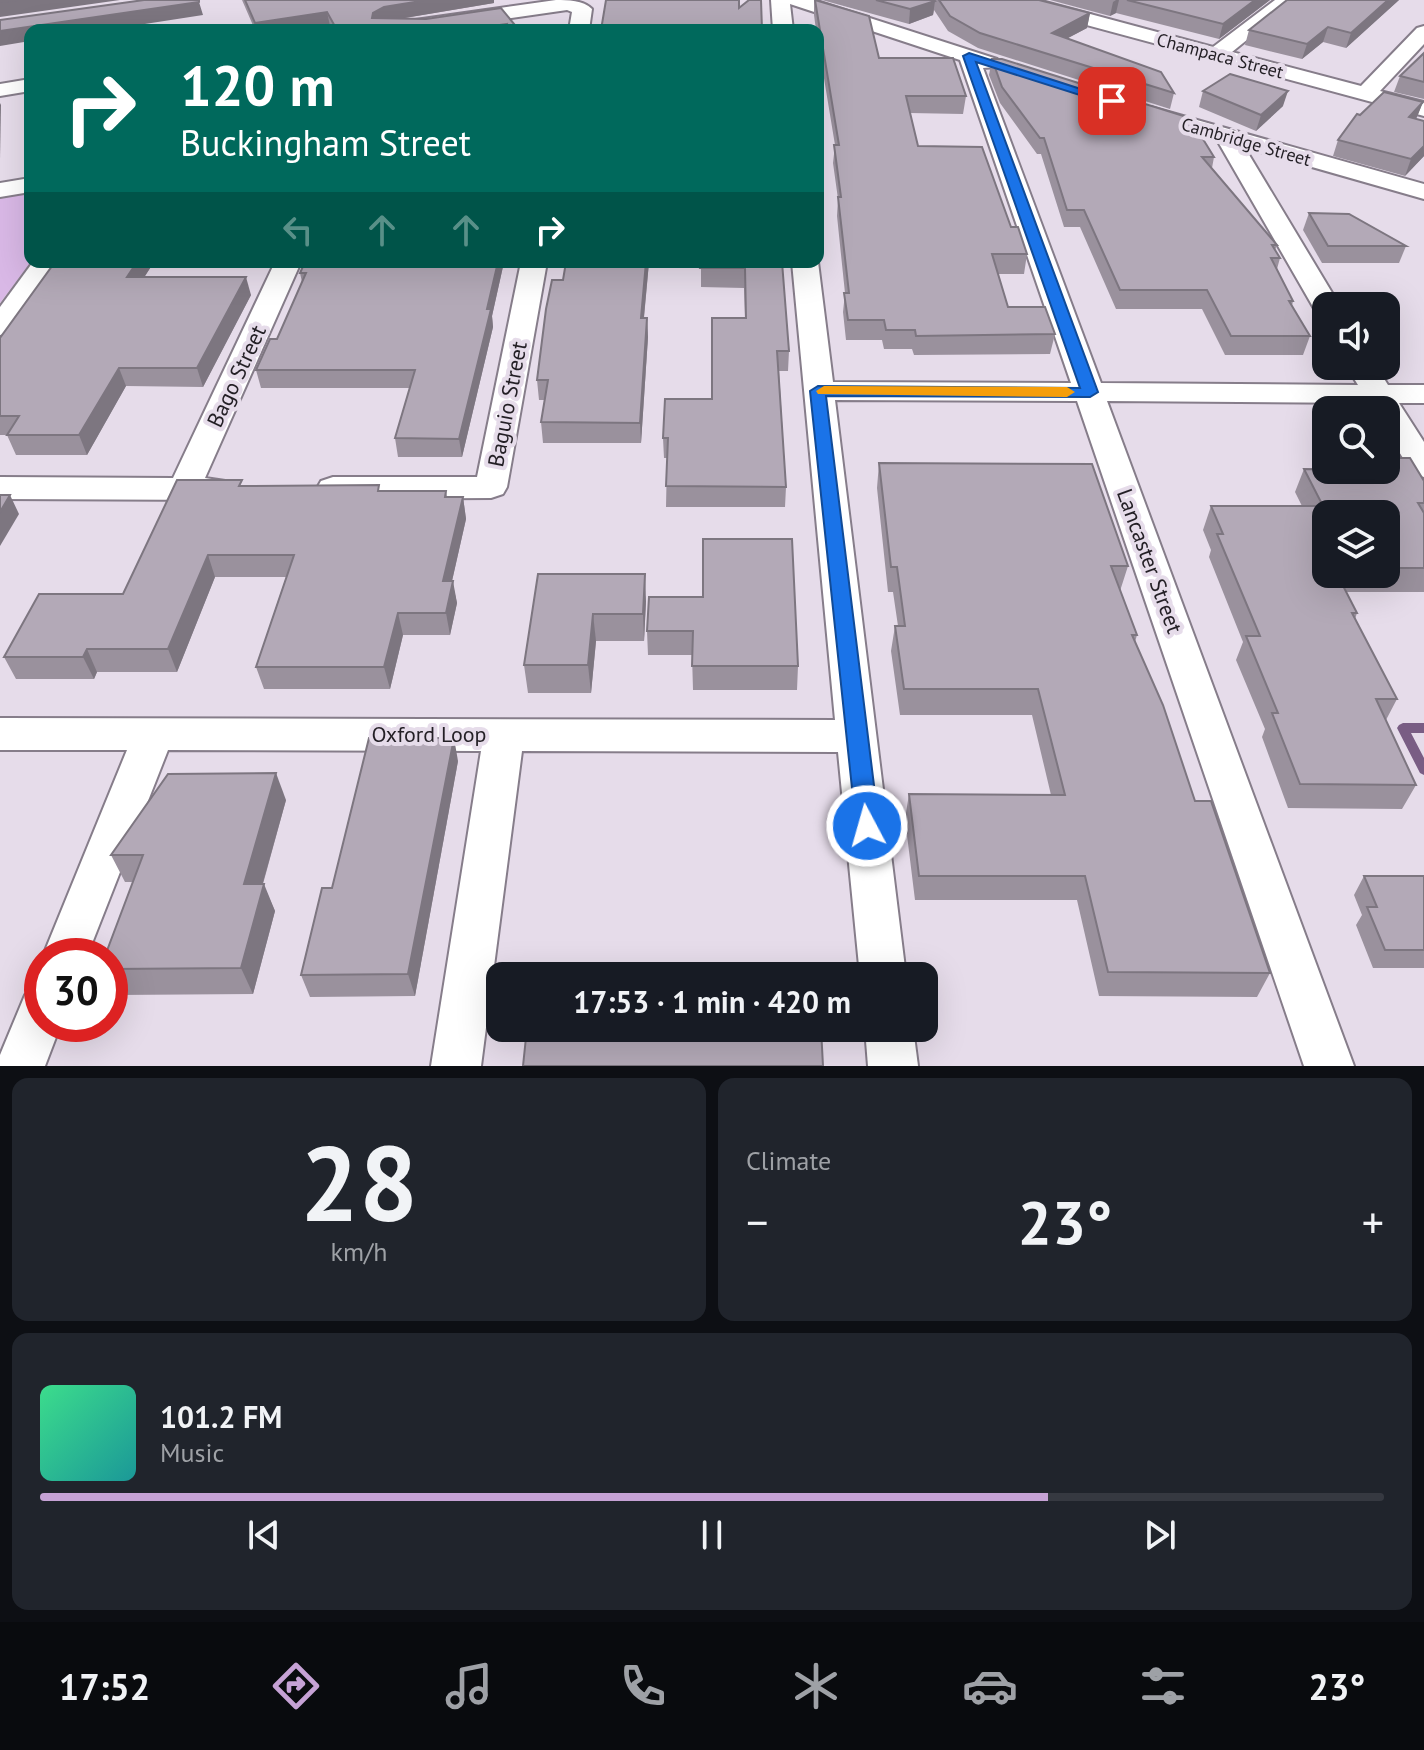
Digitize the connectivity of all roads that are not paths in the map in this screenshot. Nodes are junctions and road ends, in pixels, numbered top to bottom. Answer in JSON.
{"nodes":[{"id":1,"x":780,"y":0,"type":"edge"},
{"id":2,"x":795,"y":0,"type":"edge"},
{"id":3,"x":1016,"y":0,"type":"edge"},
{"id":4,"x":1287,"y":0,"type":"edge"},
{"id":5,"x":1102,"y":6,"type":"dead end"},
{"id":6,"x":1081,"y":19,"type":"junction"},
{"id":7,"x":426,"y":24,"type":"edge"},
{"id":8,"x":580,"y":24,"type":"edge"},
{"id":9,"x":782,"y":24,"type":"edge"},
{"id":10,"x":1419,"y":43,"type":"edge"},
{"id":11,"x":1215,"y":55,"type":"junction"},
{"id":12,"x":969,"y":56,"type":"junction"},
{"id":13,"x":1014,"y":71,"type":"edge"},
{"id":14,"x":24,"y":86,"type":"edge"},
{"id":15,"x":0,"y":90,"type":"edge"},
{"id":16,"x":1365,"y":94,"type":"junction"},
{"id":17,"x":1136,"y":109,"type":"edge"},
{"id":18,"x":1424,"y":109,"type":"edge"},
{"id":19,"x":1227,"y":137,"type":"junction"},
{"id":20,"x":24,"y":186,"type":"edge"},
{"id":21,"x":0,"y":190,"type":"edge"},
{"id":22,"x":1424,"y":192,"type":"edge"},
{"id":23,"x":42,"y":268,"type":"edge"},
{"id":24,"x":285,"y":268,"type":"edge"},
{"id":25,"x":533,"y":268,"type":"edge"},
{"id":26,"x":806,"y":268,"type":"edge"},
{"id":27,"x":1318,"y":292,"type":"edge"},
{"id":28,"x":0,"y":327,"type":"edge"},
{"id":29,"x":1370,"y":380,"type":"edge"},
{"id":30,"x":818,"y":391,"type":"junction"},
{"id":31,"x":1090,"y":392,"type":"junction"},
{"id":32,"x":1378,"y":394,"type":"junction"},
{"id":33,"x":1424,"y":394,"type":"edge"},
{"id":34,"x":1424,"y":467,"type":"edge"},
{"id":35,"x":0,"y":488,"type":"edge"},
{"id":36,"x":307,"y":488,"type":"edge"},
{"id":37,"x":184,"y":489,"type":"junction"},
{"id":38,"x":246,"y":489,"type":"edge"},
{"id":39,"x":0,"y":734,"type":"edge"},
{"id":40,"x":154,"y":734,"type":"junction"},
{"id":41,"x":504,"y":734,"type":"junction"},
{"id":42,"x":858,"y":736,"type":"junction"},
{"id":43,"x":71,"y":938,"type":"edge"},
{"id":44,"x":882,"y":962,"type":"edge"},
{"id":45,"x":30,"y":1042,"type":"edge"},
{"id":46,"x":890,"y":1042,"type":"edge"},
{"id":47,"x":20,"y":1066,"type":"edge"},
{"id":48,"x":456,"y":1066,"type":"edge"},
{"id":49,"x":893,"y":1066,"type":"edge"},
{"id":50,"x":1329,"y":1066,"type":"edge"}],
"edges":[{"from":1,"to":9,"type":"street"},
{"from":2,"to":12,"type":"street"},
{"from":3,"to":6,"type":"street","name":"Champaca Street"},
{"from":4,"to":11,"type":"street"},
{"from":5,"to":6,"type":"street"},
{"from":6,"to":11,"type":"street","name":"Champaca Street"},
{"from":7,"to":8,"type":"street"},
{"from":10,"to":16,"type":"street"},
{"from":11,"to":16,"type":"street","name":"Champaca Street"},
{"from":12,"to":13,"type":"street"},
{"from":12,"to":31,"type":"street","name":"Lancaster Street"},
{"from":14,"to":15,"type":"street"},
{"from":16,"to":18,"type":"street","name":"Champaca Street"},
{"from":17,"to":19,"type":"street","name":"Cambridge Street"},
{"from":19,"to":22,"type":"street","name":"Cambridge Street"},
{"from":19,"to":27,"type":"street"},
{"from":20,"to":21,"type":"street"},
{"from":23,"to":28,"type":"street"},
{"from":24,"to":37,"type":"street","name":"Bago Street"},
{"from":25,"to":36,"type":"street","name":"Baguio Street"},
{"from":26,"to":30,"type":"street"},
{"from":29,"to":32,"type":"street"},
{"from":30,"to":31,"type":"street"},
{"from":30,"to":42,"type":"street"},
{"from":31,"to":32,"type":"street"},
{"from":31,"to":50,"type":"street","name":"Lancaster Street"},
{"from":32,"to":33,"type":"street"},
{"from":32,"to":34,"type":"street"},
{"from":35,"to":37,"type":"street"},
{"from":37,"to":38,"type":"street"},
{"from":39,"to":40,"type":"street","name":"Oxford Loop"},
{"from":40,"to":41,"type":"street","name":"Oxford Loop"},
{"from":40,"to":43,"type":"street"},
{"from":41,"to":42,"type":"street","name":"Oxford Loop"},
{"from":41,"to":48,"type":"street"},
{"from":42,"to":44,"type":"street"},
{"from":45,"to":47,"type":"street"},
{"from":46,"to":49,"type":"street"}]}
